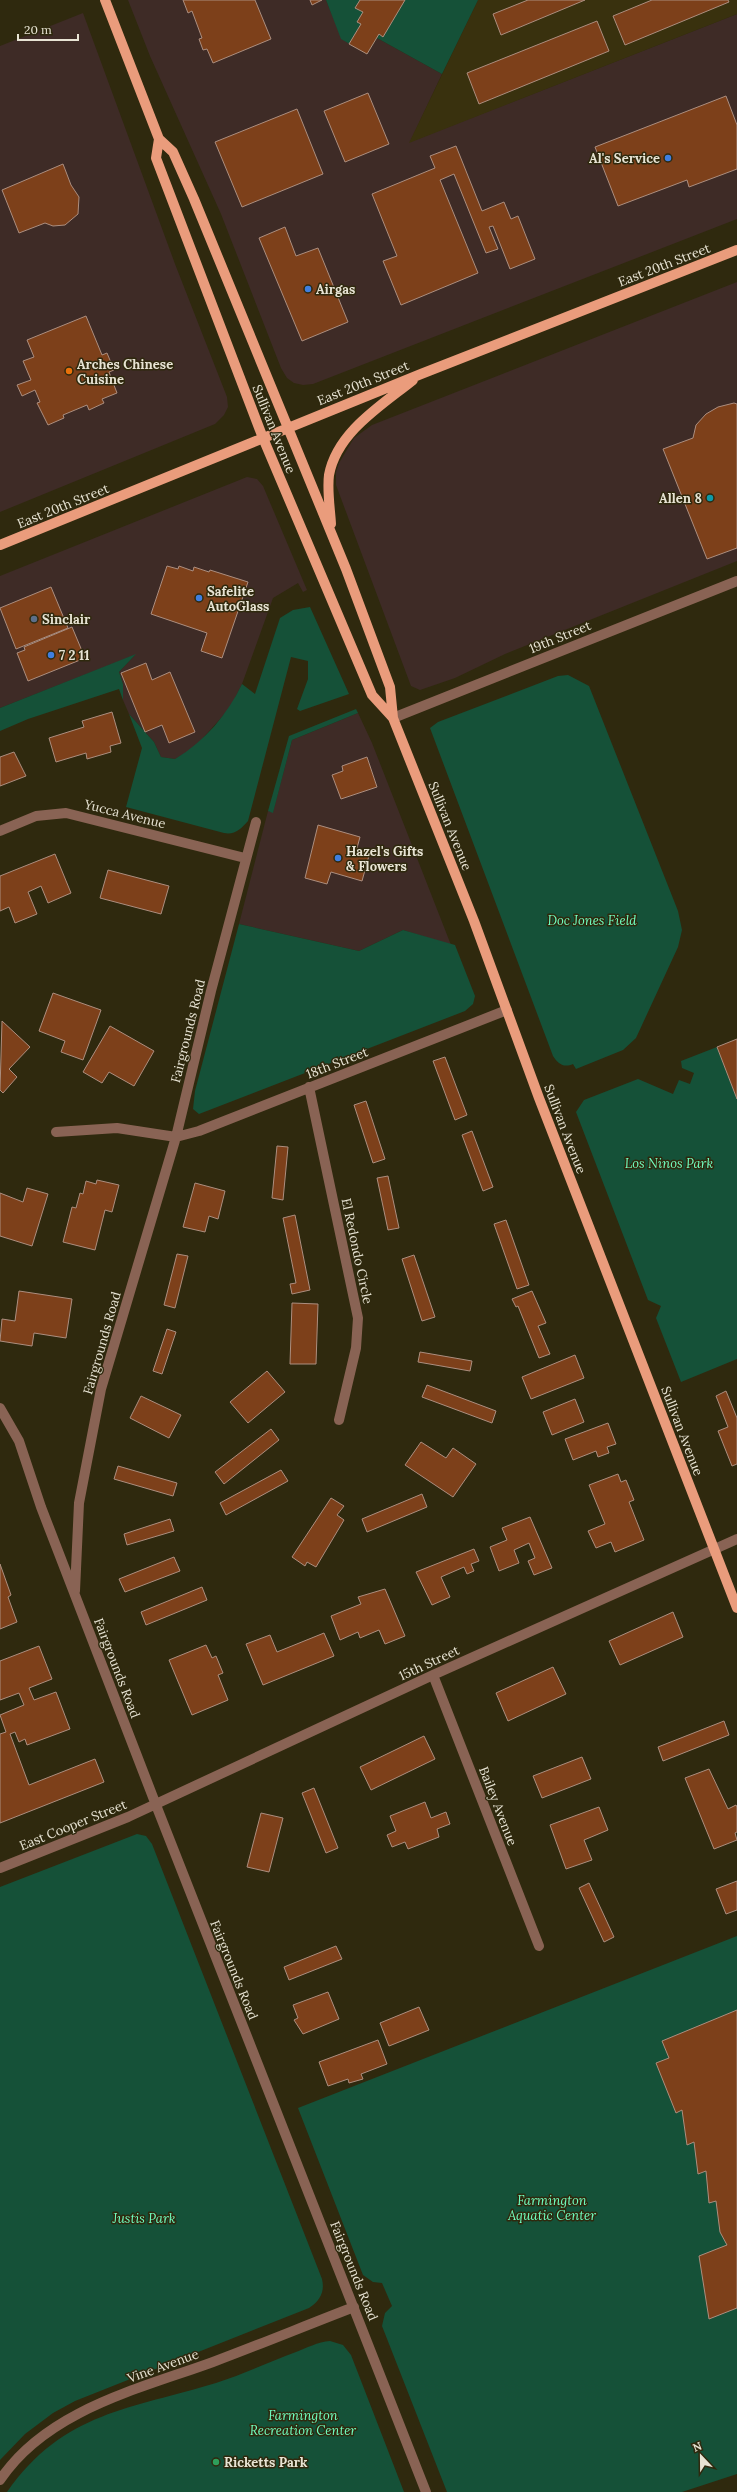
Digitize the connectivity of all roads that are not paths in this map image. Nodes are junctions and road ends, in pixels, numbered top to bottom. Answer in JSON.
{"nodes":[{"id":1,"x":105,"y":0,"type":"edge"},
{"id":2,"x":159,"y":139,"type":"junction"},
{"id":3,"x":737,"y":250,"type":"edge"},
{"id":4,"x":421,"y":374,"type":"junction"},
{"id":5,"x":289,"y":428,"type":"junction"},
{"id":6,"x":263,"y":438,"type":"junction"},
{"id":7,"x":331,"y":532,"type":"junction"},
{"id":8,"x":0,"y":545,"type":"edge"},
{"id":9,"x":737,"y":581,"type":"edge"},
{"id":10,"x":393,"y":718,"type":"junction"},
{"id":11,"x":256,"y":822,"type":"dead end"},
{"id":12,"x":0,"y":831,"type":"edge"},
{"id":13,"x":245,"y":858,"type":"junction"},
{"id":14,"x":507,"y":1010,"type":"junction"},
{"id":15,"x":309,"y":1087,"type":"junction"},
{"id":16,"x":56,"y":1132,"type":"dead end"},
{"id":17,"x":176,"y":1137,"type":"junction"},
{"id":18,"x":0,"y":1408,"type":"edge"},
{"id":19,"x":339,"y":1420,"type":"dead end"},
{"id":20,"x":737,"y":1539,"type":"edge"},
{"id":21,"x":714,"y":1548,"type":"junction"},
{"id":22,"x":75,"y":1595,"type":"junction"},
{"id":23,"x":737,"y":1608,"type":"edge"},
{"id":24,"x":433,"y":1676,"type":"junction"},
{"id":25,"x":156,"y":1805,"type":"junction"},
{"id":26,"x":0,"y":1868,"type":"edge"},
{"id":27,"x":539,"y":1946,"type":"dead end"},
{"id":28,"x":354,"y":2307,"type":"junction"},
{"id":29,"x":0,"y":2480,"type":"edge"},
{"id":30,"x":426,"y":2492,"type":"edge"}],
"edges":[{"from":1,"to":2,"type":"main road","name":"Sullivan Avenue"},
{"from":2,"to":5,"type":"main road","name":"Sullivan Avenue"},
{"from":2,"to":6,"type":"main road","name":"Sullivan Avenue"},
{"from":3,"to":4,"type":"main road","name":"East 20th Street"},
{"from":4,"to":5,"type":"main road","name":"East 20th Street"},
{"from":4,"to":7,"type":"main road"},
{"from":5,"to":6,"type":"main road","name":"East 20th Street"},
{"from":5,"to":7,"type":"main road","name":"Sullivan Avenue"},
{"from":6,"to":8,"type":"main road","name":"East 20th Street"},
{"from":6,"to":10,"type":"main road","name":"Sullivan Avenue"},
{"from":7,"to":10,"type":"main road","name":"Sullivan Avenue"},
{"from":9,"to":10,"type":"street","name":"19th Street"},
{"from":10,"to":14,"type":"main road","name":"Sullivan Avenue"},
{"from":11,"to":13,"type":"street","name":"Fairgrounds Road"},
{"from":12,"to":13,"type":"street","name":"Yucca Avenue"},
{"from":13,"to":17,"type":"street","name":"Fairgrounds Road"},
{"from":14,"to":15,"type":"street","name":"18th Street"},
{"from":14,"to":21,"type":"main road","name":"Sullivan Avenue"},
{"from":15,"to":17,"type":"street","name":"18th Street"},
{"from":15,"to":19,"type":"street","name":"El Redondo Circle"},
{"from":16,"to":17,"type":"street"},
{"from":17,"to":22,"type":"street","name":"Fairgrounds Road"},
{"from":18,"to":22,"type":"street"},
{"from":20,"to":21,"type":"street","name":"15th Street"},
{"from":21,"to":23,"type":"main road","name":"Sullivan Avenue"},
{"from":21,"to":24,"type":"street","name":"15th Street"},
{"from":22,"to":25,"type":"street","name":"Fairgrounds Road"},
{"from":24,"to":25,"type":"street","name":"15th Street"},
{"from":24,"to":27,"type":"street","name":"Bailey Avenue"},
{"from":25,"to":26,"type":"street","name":"East Cooper Street"},
{"from":25,"to":28,"type":"street","name":"Fairgrounds Road"},
{"from":28,"to":29,"type":"street","name":"Vine Avenue"},
{"from":28,"to":30,"type":"street","name":"Fairgrounds Road"}]}
